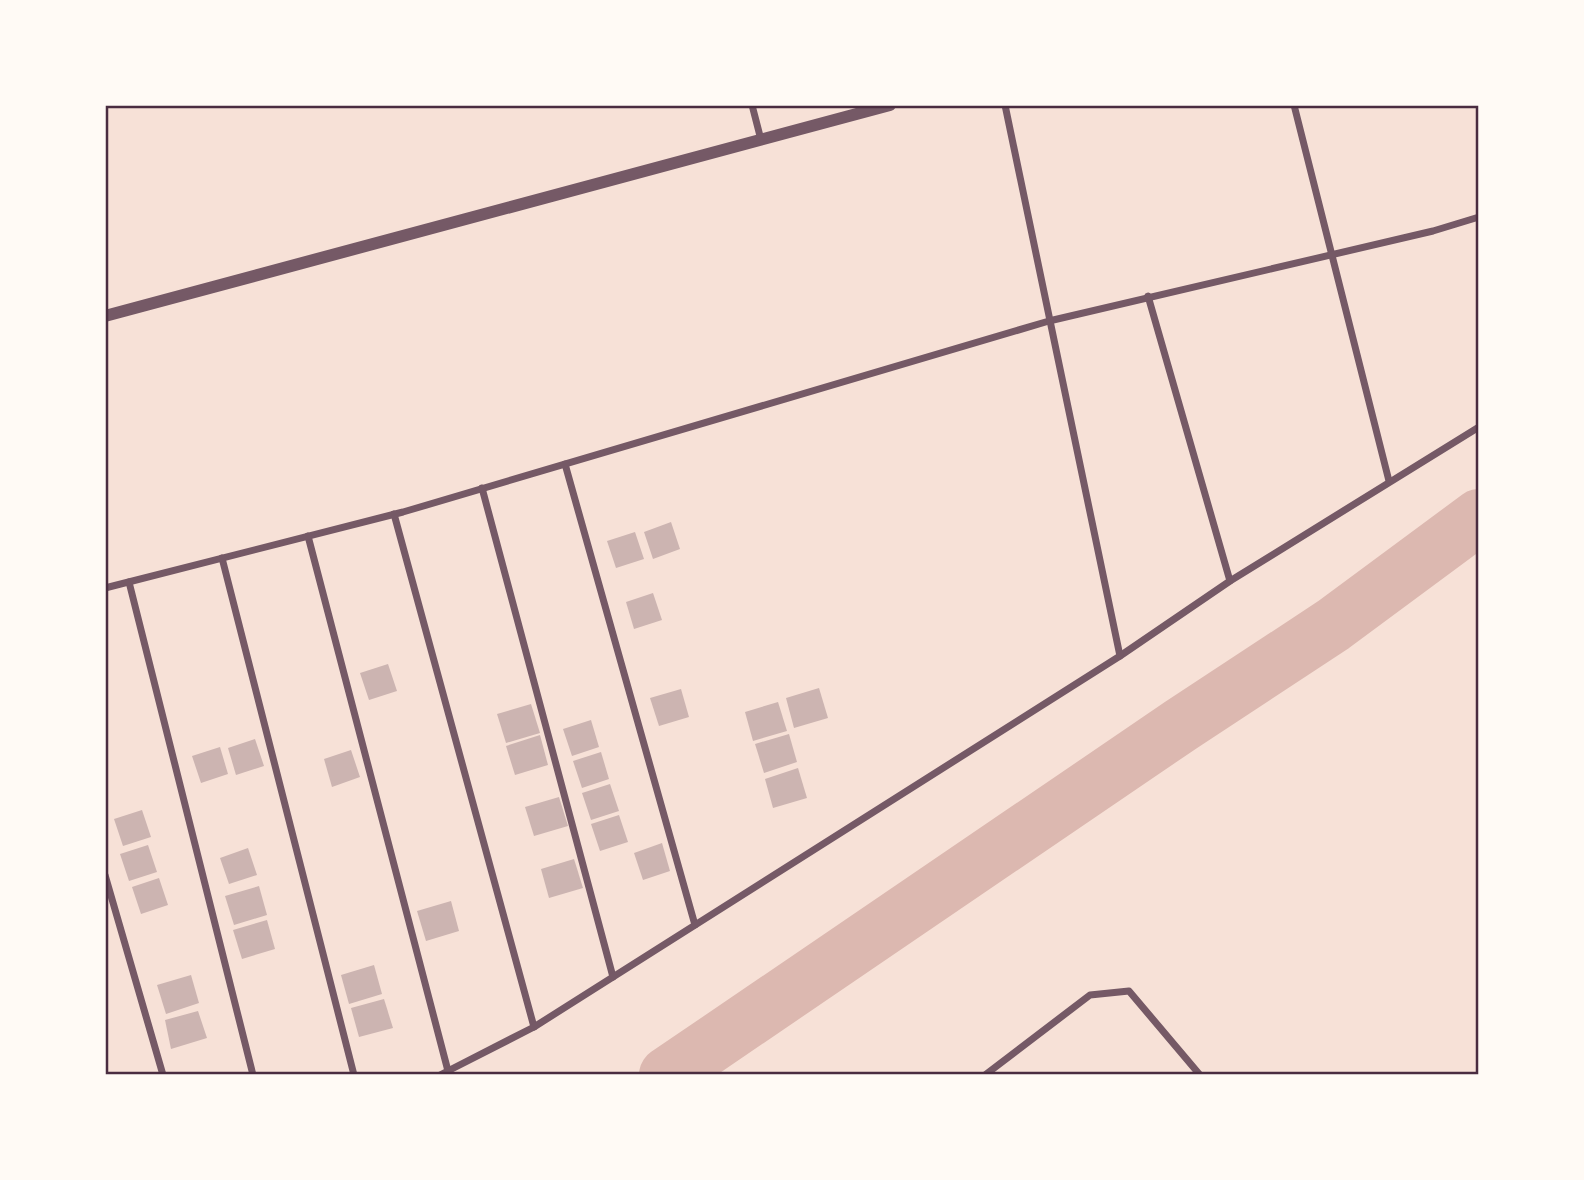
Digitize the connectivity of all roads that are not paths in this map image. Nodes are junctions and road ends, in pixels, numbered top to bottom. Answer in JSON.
{"nodes":[{"id":1,"x":752,"y":105,"type":"edge"},
{"id":2,"x":890,"y":105,"type":"edge"},
{"id":3,"x":1005,"y":105,"type":"edge"},
{"id":4,"x":1294,"y":105,"type":"edge"},
{"id":5,"x":761,"y":139,"type":"junction"},
{"id":6,"x":1479,"y":217,"type":"edge"},
{"id":7,"x":1330,"y":256,"type":"junction"},
{"id":8,"x":1148,"y":296,"type":"junction"},
{"id":9,"x":105,"y":316,"type":"edge"},
{"id":10,"x":1049,"y":321,"type":"junction"},
{"id":11,"x":1479,"y":427,"type":"edge"},
{"id":12,"x":565,"y":464,"type":"junction"},
{"id":13,"x":1389,"y":481,"type":"junction"},
{"id":14,"x":482,"y":488,"type":"junction"},
{"id":15,"x":394,"y":514,"type":"junction"},
{"id":16,"x":308,"y":536,"type":"junction"},
{"id":17,"x":222,"y":558,"type":"junction"},
{"id":18,"x":1230,"y":581,"type":"junction"},
{"id":19,"x":129,"y":582,"type":"junction"},
{"id":20,"x":105,"y":588,"type":"edge"},
{"id":21,"x":1120,"y":656,"type":"junction"},
{"id":22,"x":105,"y":875,"type":"edge"},
{"id":23,"x":695,"y":925,"type":"junction"},
{"id":24,"x":613,"y":977,"type":"junction"},
{"id":25,"x":534,"y":1027,"type":"junction"},
{"id":26,"x":444,"y":1073,"type":"edge"},
{"id":27,"x":163,"y":1075,"type":"edge"},
{"id":28,"x":253,"y":1075,"type":"edge"},
{"id":29,"x":354,"y":1075,"type":"edge"},
{"id":30,"x":985,"y":1075,"type":"edge"},
{"id":31,"x":1200,"y":1075,"type":"edge"}],
"edges":[{"from":1,"to":5,"type":"street"},
{"from":2,"to":5,"type":"street"},
{"from":3,"to":10,"type":"street"},
{"from":4,"to":7,"type":"street"},
{"from":5,"to":9,"type":"street"},
{"from":6,"to":7,"type":"street"},
{"from":7,"to":8,"type":"street"},
{"from":7,"to":13,"type":"street"},
{"from":8,"to":10,"type":"street"},
{"from":8,"to":18,"type":"street"},
{"from":10,"to":12,"type":"street"},
{"from":10,"to":21,"type":"street"},
{"from":11,"to":13,"type":"street"},
{"from":12,"to":14,"type":"street"},
{"from":12,"to":23,"type":"street"},
{"from":13,"to":18,"type":"street"},
{"from":14,"to":15,"type":"street"},
{"from":14,"to":24,"type":"street"},
{"from":15,"to":16,"type":"street"},
{"from":15,"to":25,"type":"street"},
{"from":16,"to":17,"type":"street"},
{"from":16,"to":26,"type":"street"},
{"from":17,"to":19,"type":"street"},
{"from":17,"to":29,"type":"street"},
{"from":18,"to":21,"type":"street"},
{"from":19,"to":20,"type":"street"},
{"from":19,"to":28,"type":"street"},
{"from":21,"to":23,"type":"street"},
{"from":22,"to":27,"type":"street"},
{"from":23,"to":24,"type":"street"},
{"from":24,"to":25,"type":"street"},
{"from":25,"to":26,"type":"street"},
{"from":30,"to":31,"type":"street"}]}
